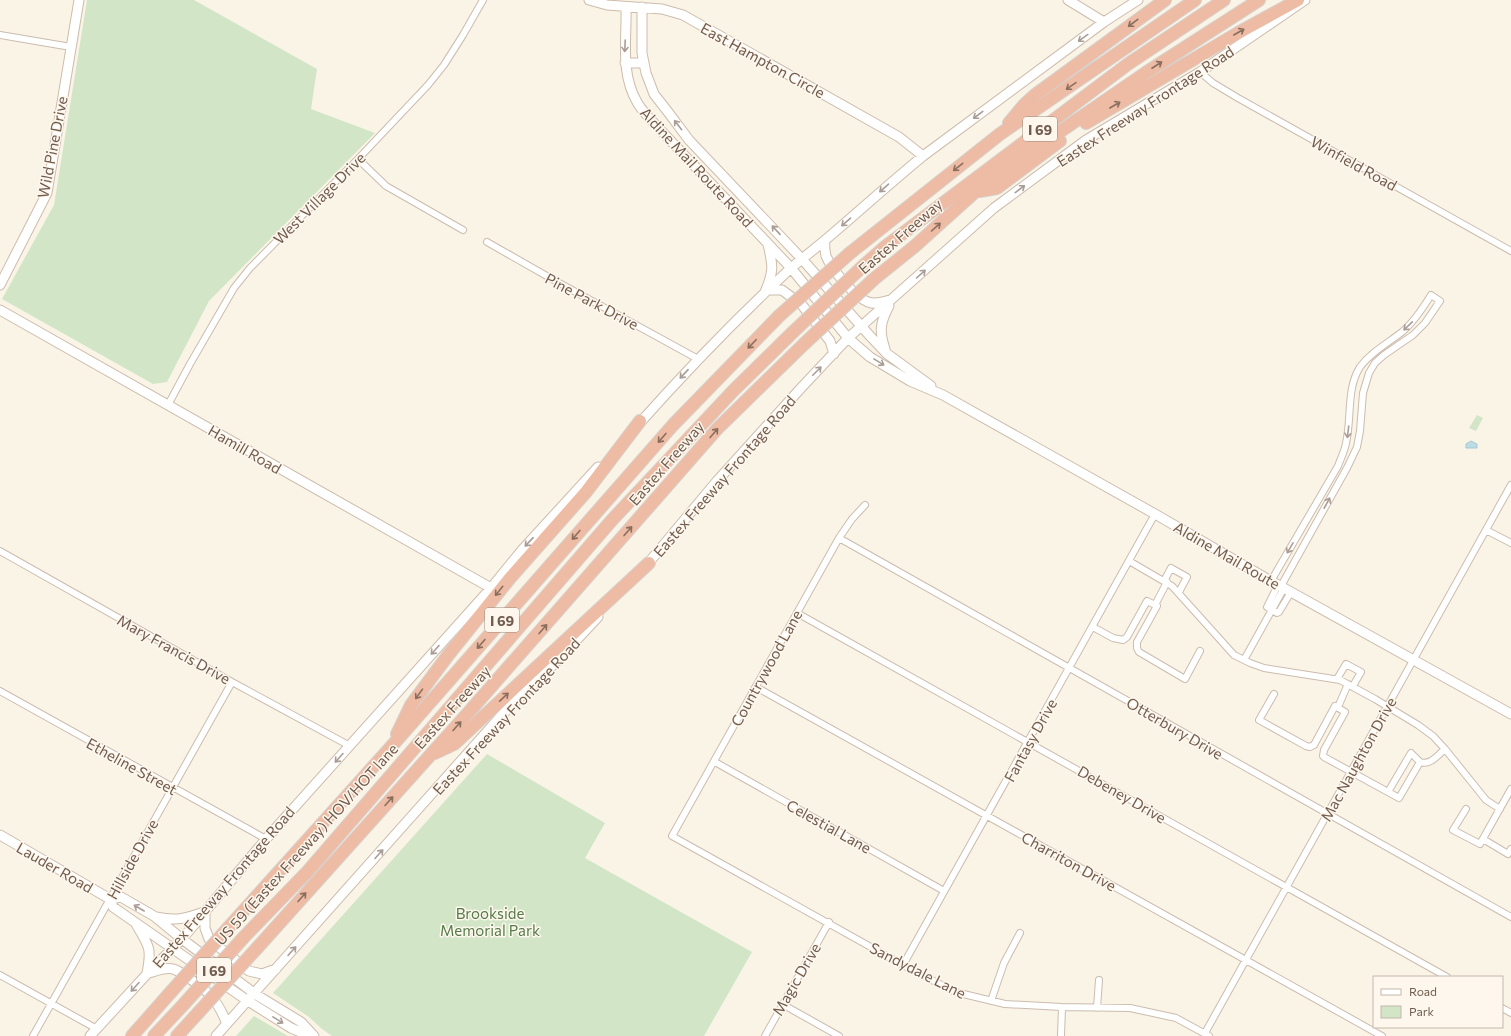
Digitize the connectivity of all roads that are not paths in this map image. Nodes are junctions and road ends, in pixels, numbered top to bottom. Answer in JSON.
{"nodes":[{"id":1,"x":79,"y":0,"type":"edge"},
{"id":2,"x":483,"y":0,"type":"edge"},
{"id":3,"x":589,"y":0,"type":"edge"},
{"id":4,"x":1068,"y":0,"type":"edge"},
{"id":5,"x":1138,"y":0,"type":"edge"},
{"id":6,"x":1164,"y":0,"type":"edge"},
{"id":7,"x":1195,"y":0,"type":"edge"},
{"id":8,"x":1224,"y":0,"type":"edge"},
{"id":9,"x":1259,"y":0,"type":"edge"},
{"id":10,"x":1298,"y":0,"type":"edge"},
{"id":11,"x":1305,"y":0,"type":"edge"},
{"id":12,"x":626,"y":7,"type":"junction"},
{"id":13,"x":642,"y":7,"type":"junction"},
{"id":14,"x":1104,"y":22,"type":"junction"},
{"id":15,"x":0,"y":35,"type":"edge"},
{"id":16,"x":71,"y":47,"type":"junction"},
{"id":17,"x":644,"y":62,"type":"junction"},
{"id":18,"x":625,"y":64,"type":"junction"},
{"id":19,"x":1200,"y":72,"type":"junction"},
{"id":20,"x":1000,"y":134,"type":"junction"},
{"id":21,"x":691,"y":142,"type":"junction"},
{"id":22,"x":681,"y":151,"type":"junction"},
{"id":23,"x":922,"y":156,"type":"junction"},
{"id":24,"x":358,"y":160,"type":"junction"},
{"id":25,"x":976,"y":192,"type":"junction"},
{"id":26,"x":756,"y":210,"type":"junction"},
{"id":27,"x":745,"y":219,"type":"junction"},
{"id":28,"x":463,"y":230,"type":"dead end"},
{"id":29,"x":825,"y":241,"type":"junction"},
{"id":30,"x":487,"y":242,"type":"dead end"},
{"id":31,"x":767,"y":243,"type":"junction"},
{"id":32,"x":1511,"y":251,"type":"edge"},
{"id":33,"x":802,"y":259,"type":"junction"},
{"id":34,"x":791,"y":268,"type":"junction"},
{"id":35,"x":0,"y":285,"type":"edge"},
{"id":36,"x":766,"y":293,"type":"junction"},
{"id":37,"x":892,"y":300,"type":"junction"},
{"id":38,"x":0,"y":310,"type":"edge"},
{"id":39,"x":861,"y":327,"type":"junction"},
{"id":40,"x":848,"y":338,"type":"junction"},
{"id":41,"x":886,"y":352,"type":"junction"},
{"id":42,"x":834,"y":354,"type":"junction"},
{"id":43,"x":698,"y":359,"type":"junction"},
{"id":44,"x":1360,"y":368,"type":"junction"},
{"id":45,"x":1369,"y":373,"type":"junction"},
{"id":46,"x":943,"y":396,"type":"junction"},
{"id":47,"x":168,"y":405,"type":"junction"},
{"id":48,"x":640,"y":421,"type":"junction"},
{"id":49,"x":1341,"y":457,"type":"junction"},
{"id":50,"x":1350,"y":461,"type":"junction"},
{"id":51,"x":1511,"y":485,"type":"edge"},
{"id":52,"x":865,"y":505,"type":"dead end"},
{"id":53,"x":1155,"y":514,"type":"junction"},
{"id":54,"x":1486,"y":530,"type":"junction"},
{"id":55,"x":839,"y":538,"type":"junction"},
{"id":56,"x":1511,"y":544,"type":"edge"},
{"id":57,"x":0,"y":551,"type":"edge"},
{"id":58,"x":1129,"y":561,"type":"junction"},
{"id":59,"x":649,"y":563,"type":"junction"},
{"id":60,"x":1166,"y":582,"type":"junction"},
{"id":61,"x":1281,"y":587,"type":"junction"},
{"id":62,"x":491,"y":588,"type":"junction"},
{"id":63,"x":1179,"y":592,"type":"junction"},
{"id":64,"x":1154,"y":605,"type":"junction"},
{"id":65,"x":1272,"y":610,"type":"junction"},
{"id":66,"x":797,"y":613,"type":"junction"},
{"id":67,"x":1092,"y":627,"type":"junction"},
{"id":68,"x":1127,"y":637,"type":"junction"},
{"id":69,"x":1137,"y":642,"type":"junction"},
{"id":70,"x":1200,"y":651,"type":"dead end"},
{"id":71,"x":1414,"y":659,"type":"junction"},
{"id":72,"x":1244,"y":660,"type":"junction"},
{"id":73,"x":1070,"y":668,"type":"junction"},
{"id":74,"x":1337,"y":679,"type":"junction"},
{"id":75,"x":232,"y":682,"type":"junction"},
{"id":76,"x":1350,"y":685,"type":"junction"},
{"id":77,"x":756,"y":687,"type":"junction"},
{"id":78,"x":0,"y":691,"type":"edge"},
{"id":79,"x":1274,"y":694,"type":"dead end"},
{"id":80,"x":1387,"y":706,"type":"junction"},
{"id":81,"x":1338,"y":707,"type":"junction"},
{"id":82,"x":1511,"y":714,"type":"edge"},
{"id":83,"x":1029,"y":742,"type":"junction"},
{"id":84,"x":1314,"y":744,"type":"junction"},
{"id":85,"x":350,"y":746,"type":"junction"},
{"id":86,"x":390,"y":748,"type":"junction"},
{"id":87,"x":1445,"y":749,"type":"junction"},
{"id":88,"x":1324,"y":750,"type":"junction"},
{"id":89,"x":430,"y":755,"type":"junction"},
{"id":90,"x":715,"y":762,"type":"junction"},
{"id":91,"x":1420,"y":762,"type":"junction"},
{"id":92,"x":1351,"y":772,"type":"junction"},
{"id":93,"x":172,"y":788,"type":"junction"},
{"id":94,"x":1511,"y":789,"type":"edge"},
{"id":95,"x":1388,"y":792,"type":"junction"},
{"id":96,"x":1466,"y":809,"type":"dead end"},
{"id":97,"x":1500,"y":809,"type":"junction"},
{"id":98,"x":1327,"y":814,"type":"junction"},
{"id":99,"x":987,"y":816,"type":"junction"},
{"id":100,"x":0,"y":835,"type":"edge"},
{"id":101,"x":672,"y":836,"type":"joint"},
{"id":102,"x":266,"y":839,"type":"junction"},
{"id":103,"x":1482,"y":839,"type":"junction"},
{"id":104,"x":1511,"y":849,"type":"edge"},
{"id":105,"x":1286,"y":888,"type":"junction"},
{"id":106,"x":944,"y":890,"type":"junction"},
{"id":107,"x":110,"y":899,"type":"junction"},
{"id":108,"x":205,"y":912,"type":"junction"},
{"id":109,"x":154,"y":916,"type":"junction"},
{"id":110,"x":1511,"y":916,"type":"edge"},
{"id":111,"x":134,"y":922,"type":"junction"},
{"id":112,"x":829,"y":922,"type":"junction"},
{"id":113,"x":1020,"y":933,"type":"dead end"},
{"id":114,"x":182,"y":939,"type":"junction"},
{"id":115,"x":172,"y":948,"type":"junction"},
{"id":116,"x":1246,"y":959,"type":"junction"},
{"id":117,"x":904,"y":965,"type":"junction"},
{"id":118,"x":277,"y":968,"type":"junction"},
{"id":119,"x":147,"y":974,"type":"junction"},
{"id":120,"x":0,"y":975,"type":"edge"},
{"id":121,"x":1445,"y":976,"type":"edge"},
{"id":122,"x":1099,"y":980,"type":"dead end"},
{"id":123,"x":254,"y":994,"type":"junction"},
{"id":124,"x":248,"y":1001,"type":"junction"},
{"id":125,"x":991,"y":1001,"type":"junction"},
{"id":126,"x":51,"y":1003,"type":"junction"},
{"id":127,"x":782,"y":1004,"type":"junction"},
{"id":128,"x":1062,"y":1007,"type":"junction"},
{"id":129,"x":1097,"y":1008,"type":"junction"},
{"id":130,"x":227,"y":1024,"type":"junction"},
{"id":131,"x":94,"y":1032,"type":"edge"},
{"id":132,"x":1207,"y":1035,"type":"edge"},
{"id":133,"x":33,"y":1036,"type":"edge"},
{"id":134,"x":132,"y":1036,"type":"edge"},
{"id":135,"x":154,"y":1036,"type":"edge"},
{"id":136,"x":177,"y":1036,"type":"edge"},
{"id":137,"x":216,"y":1036,"type":"edge"},
{"id":138,"x":310,"y":1036,"type":"edge"},
{"id":139,"x":314,"y":1036,"type":"edge"},
{"id":140,"x":765,"y":1036,"type":"edge"},
{"id":141,"x":839,"y":1036,"type":"edge"},
{"id":142,"x":1061,"y":1036,"type":"edge"},
{"id":143,"x":1382,"y":1036,"type":"edge"}],
"edges":[{"from":1,"to":16,"type":"main road","name":"Wild Pine Drive"},
{"from":2,"to":24,"type":"street","name":"West Village Drive"},
{"from":3,"to":12,"type":"main road","name":"East Hampton Circle"},
{"from":4,"to":14,"type":"main road"},
{"from":5,"to":14,"type":"main road","name":"Eastex Freeway Frontage Road"},
{"from":6,"to":20,"type":"highway","one_way":true},
{"from":7,"to":20,"type":"highway","name":"Eastex Freeway","number":"I 69","one_way":true},
{"from":8,"to":135,"type":"highway","name":"US 59 (Eastex Freeway) HOV/HOT lane","number":"I 69","bridge":true},
{"from":25,"to":9,"type":"highway","name":"Eastex Freeway","number":"I 69","one_way":true},
{"from":25,"to":10,"type":"highway","one_way":true},
{"from":11,"to":19,"type":"main road","name":"Eastex Freeway Frontage Road"},
{"from":12,"to":13,"type":"main road","name":"East Hampton Circle"},
{"from":12,"to":18,"type":"main road","name":"Aldine Mail Route Road","one_way":true},
{"from":13,"to":17,"type":"main road","name":"Aldine Mail Route Road"},
{"from":13,"to":23,"type":"main road","name":"East Hampton Circle"},
{"from":14,"to":23,"type":"main road","name":"Eastex Freeway Frontage Road","one_way":true},
{"from":15,"to":16,"type":"street"},
{"from":16,"to":35,"type":"main road","name":"Wild Pine Drive"},
{"from":17,"to":18,"type":"main road"},
{"from":21,"to":17,"type":"main road","name":"Aldine Mail Route Road","one_way":true},
{"from":18,"to":22,"type":"main road","name":"Aldine Mail Route Road"},
{"from":19,"to":32,"type":"street","name":"Winfield Road"},
{"from":37,"to":19,"type":"main road","name":"Eastex Freeway Frontage Road","one_way":true},
{"from":20,"to":86,"type":"highway","name":"Eastex Freeway","number":"I 69","one_way":true,"bridge":true},
{"from":21,"to":22,"type":"main road"},
{"from":21,"to":26,"type":"main road","name":"Aldine Mail Route Road"},
{"from":22,"to":27,"type":"main road","name":"Aldine Mail Route Road"},
{"from":23,"to":29,"type":"main road","name":"Eastex Freeway Frontage Road","one_way":true},
{"from":24,"to":28,"type":"street"},
{"from":24,"to":47,"type":"street","name":"West Village Drive"},
{"from":89,"to":25,"type":"highway","name":"Eastex Freeway","number":"I 69","one_way":true,"bridge":true},
{"from":26,"to":27,"type":"main road"},
{"from":33,"to":26,"type":"main road","name":"Aldine Mail Route Road","one_way":true},
{"from":27,"to":31,"type":"main road","name":"Aldine Mail Route Road"},
{"from":29,"to":33,"type":"main road","name":"Eastex Freeway Frontage Road"},
{"from":29,"to":37,"type":"main road"},
{"from":30,"to":43,"type":"street","name":"Pine Park Drive"},
{"from":31,"to":34,"type":"main road","name":"Aldine Mail Route Road"},
{"from":31,"to":36,"type":"main road"},
{"from":33,"to":34,"type":"main road","name":"Eastex Freeway Frontage Road"},
{"from":33,"to":39,"type":"main road","name":"Aldine Mail Route"},
{"from":34,"to":36,"type":"main road","name":"Eastex Freeway Frontage Road"},
{"from":34,"to":40,"type":"main road","name":"Aldine Mail Route"},
{"from":36,"to":42,"type":"main road"},
{"from":36,"to":43,"type":"main road","name":"Eastex Freeway Frontage Road"},
{"from":37,"to":39,"type":"main road","name":"Eastex Freeway Frontage Road"},
{"from":37,"to":41,"type":"main road"},
{"from":38,"to":47,"type":"main road","name":"Hamill Road"},
{"from":39,"to":40,"type":"main road","name":"Eastex Freeway Frontage Road"},
{"from":39,"to":41,"type":"main road","name":"Aldine Mail Route"},
{"from":40,"to":42,"type":"main road","name":"Eastex Freeway Frontage Road"},
{"from":40,"to":46,"type":"main road","name":"Aldine Mail Route","one_way":true},
{"from":41,"to":46,"type":"main road","name":"Aldine Mail Route"},
{"from":59,"to":42,"type":"main road","name":"Eastex Freeway Frontage Road","one_way":true},
{"from":43,"to":48,"type":"main road","name":"Eastex Freeway Frontage Road","one_way":true},
{"from":44,"to":45,"type":"street"},
{"from":45,"to":44,"type":"street","one_way":true},
{"from":44,"to":49,"type":"street","one_way":true},
{"from":45,"to":50,"type":"street"},
{"from":46,"to":53,"type":"main road","name":"Aldine Mail Route"},
{"from":47,"to":62,"type":"main road","name":"Hamill Road"},
{"from":48,"to":62,"type":"main road","name":"Eastex Freeway Frontage Road","one_way":true},
{"from":48,"to":86,"type":"highway","one_way":true},
{"from":49,"to":50,"type":"street"},
{"from":49,"to":61,"type":"street","one_way":true},
{"from":61,"to":50,"type":"street","one_way":true},
{"from":51,"to":54,"type":"street","name":"Mac Naughton Drive"},
{"from":52,"to":55,"type":"street","name":"Countrywood Lane"},
{"from":53,"to":58,"type":"street","name":"Fantasy Drive"},
{"from":53,"to":61,"type":"main road","name":"Aldine Mail Route"},
{"from":54,"to":56,"type":"street"},
{"from":54,"to":71,"type":"street","name":"Mac Naughton Drive"},
{"from":55,"to":66,"type":"street","name":"Countrywood Lane"},
{"from":55,"to":73,"type":"street","name":"Otterbury Drive"},
{"from":57,"to":75,"type":"street","name":"Mary Francis Drive"},
{"from":58,"to":60,"type":"street"},
{"from":58,"to":67,"type":"street","name":"Fantasy Drive"},
{"from":89,"to":59,"type":"highway","one_way":true},
{"from":118,"to":59,"type":"main road","name":"Eastex Freeway Frontage Road","one_way":true},
{"from":60,"to":63,"type":"street"},
{"from":60,"to":63,"type":"street"},
{"from":60,"to":64,"type":"street"},
{"from":61,"to":65,"type":"street"},
{"from":61,"to":65,"type":"street"},
{"from":61,"to":71,"type":"main road","name":"Aldine Mail Route"},
{"from":62,"to":85,"type":"main road","name":"Eastex Freeway Frontage Road","one_way":true},
{"from":63,"to":72,"type":"street"},
{"from":64,"to":68,"type":"street"},
{"from":64,"to":69,"type":"street"},
{"from":65,"to":72,"type":"street"},
{"from":66,"to":77,"type":"street","name":"Countrywood Lane"},
{"from":66,"to":83,"type":"street","name":"Debeney Drive"},
{"from":67,"to":68,"type":"street"},
{"from":67,"to":73,"type":"street","name":"Fantasy Drive"},
{"from":68,"to":69,"type":"street"},
{"from":69,"to":70,"type":"street"},
{"from":71,"to":80,"type":"street","name":"Mac Naughton Drive"},
{"from":71,"to":82,"type":"main road","name":"Aldine Mail Route"},
{"from":72,"to":74,"type":"street"},
{"from":73,"to":83,"type":"street","name":"Fantasy Drive"},
{"from":73,"to":98,"type":"street","name":"Otterbury Drive"},
{"from":74,"to":76,"type":"street"},
{"from":74,"to":76,"type":"street"},
{"from":75,"to":85,"type":"street","name":"Mary Francis Drive"},
{"from":75,"to":93,"type":"street","name":"Hillside Drive"},
{"from":76,"to":80,"type":"street"},
{"from":76,"to":81,"type":"street"},
{"from":77,"to":90,"type":"street","name":"Countrywood Lane"},
{"from":77,"to":99,"type":"street","name":"Charriton Drive"},
{"from":78,"to":93,"type":"street","name":"Etheline Street"},
{"from":79,"to":84,"type":"street"},
{"from":80,"to":87,"type":"street"},
{"from":80,"to":92,"type":"street","name":"Mac Naughton Drive"},
{"from":81,"to":84,"type":"street"},
{"from":81,"to":88,"type":"street"},
{"from":83,"to":99,"type":"street","name":"Fantasy Drive"},
{"from":83,"to":105,"type":"street","name":"Debeney Drive"},
{"from":84,"to":88,"type":"street"},
{"from":85,"to":102,"type":"main road","name":"Eastex Freeway Frontage Road","one_way":true},
{"from":86,"to":134,"type":"highway","name":"Eastex Freeway","number":"I 69","bridge":true},
{"from":87,"to":91,"type":"street"},
{"from":87,"to":97,"type":"street"},
{"from":88,"to":92,"type":"street"},
{"from":136,"to":89,"type":"highway","name":"Eastex Freeway","number":"I 69","one_way":true,"bridge":true},
{"from":90,"to":101,"type":"street","name":"Countrywood Lane"},
{"from":90,"to":106,"type":"street","name":"Celestial Lane"},
{"from":91,"to":95,"type":"street"},
{"from":91,"to":95,"type":"street"},
{"from":92,"to":95,"type":"street"},
{"from":92,"to":98,"type":"street","name":"Mac Naughton Drive"},
{"from":93,"to":102,"type":"street","name":"Etheline Street"},
{"from":93,"to":107,"type":"street","name":"Hillside Drive"},
{"from":94,"to":97,"type":"street"},
{"from":96,"to":103,"type":"street"},
{"from":97,"to":103,"type":"street"},
{"from":98,"to":105,"type":"street","name":"Mac Naughton Drive"},
{"from":98,"to":110,"type":"street","name":"Otterbury Drive"},
{"from":99,"to":106,"type":"street","name":"Fantasy Drive"},
{"from":99,"to":116,"type":"street","name":"Charriton Drive"},
{"from":100,"to":107,"type":"main road","name":"Lauder Road"},
{"from":101,"to":112,"type":"street","name":"Sandydale Lane"},
{"from":102,"to":108,"type":"main road","name":"Eastex Freeway Frontage Road"},
{"from":103,"to":104,"type":"street"},
{"from":105,"to":116,"type":"street","name":"Mac Naughton Drive"},
{"from":105,"to":121,"type":"street","name":"Debeney Drive"},
{"from":106,"to":117,"type":"street","name":"Fantasy Drive"},
{"from":109,"to":107,"type":"main road","name":"Lauder Road","one_way":true},
{"from":107,"to":111,"type":"main road","name":"Lauder Road"},
{"from":107,"to":126,"type":"street","name":"Hillside Drive"},
{"from":108,"to":109,"type":"main road"},
{"from":108,"to":114,"type":"main road","name":"Eastex Freeway Frontage Road"},
{"from":108,"to":118,"type":"main road"},
{"from":109,"to":114,"type":"main road","name":"Lauder Road"},
{"from":111,"to":115,"type":"main road","name":"Lauder Road"},
{"from":111,"to":119,"type":"main road"},
{"from":112,"to":117,"type":"street","name":"Sandydale Lane"},
{"from":112,"to":127,"type":"street","name":"Magic Drive"},
{"from":113,"to":125,"type":"street"},
{"from":114,"to":115,"type":"main road","name":"Eastex Freeway Frontage Road"},
{"from":114,"to":123,"type":"main road","name":"Lauder Road"},
{"from":115,"to":119,"type":"main road","name":"Eastex Freeway Frontage Road"},
{"from":115,"to":124,"type":"main road","name":"Lauder Road"},
{"from":116,"to":132,"type":"street","name":"Mac Naughton Drive"},
{"from":116,"to":143,"type":"street","name":"Charriton Drive"},
{"from":117,"to":125,"type":"street","name":"Sandydale Lane"},
{"from":118,"to":123,"type":"main road","name":"Eastex Freeway Frontage Road"},
{"from":119,"to":130,"type":"main road"},
{"from":119,"to":131,"type":"main road","name":"Eastex Freeway Frontage Road","one_way":true},
{"from":120,"to":126,"type":"street"},
{"from":122,"to":129,"type":"street"},
{"from":123,"to":124,"type":"main road","name":"Eastex Freeway Frontage Road"},
{"from":123,"to":139,"type":"main road","name":"Lauder Road"},
{"from":124,"to":130,"type":"main road","name":"Eastex Freeway Frontage Road"},
{"from":124,"to":138,"type":"main road","name":"Lauder Road","one_way":true},
{"from":125,"to":128,"type":"street","name":"Sandydale Lane"},
{"from":126,"to":131,"type":"street"},
{"from":126,"to":133,"type":"street","name":"Hillside Drive"},
{"from":127,"to":140,"type":"street","name":"Magic Drive"},
{"from":127,"to":141,"type":"street"},
{"from":128,"to":129,"type":"street","name":"Sandydale Lane"},
{"from":128,"to":142,"type":"street"},
{"from":129,"to":132,"type":"street","name":"Sandydale Lane"},
{"from":130,"to":137,"type":"main road","name":"Eastex Freeway Frontage Road"}]}
